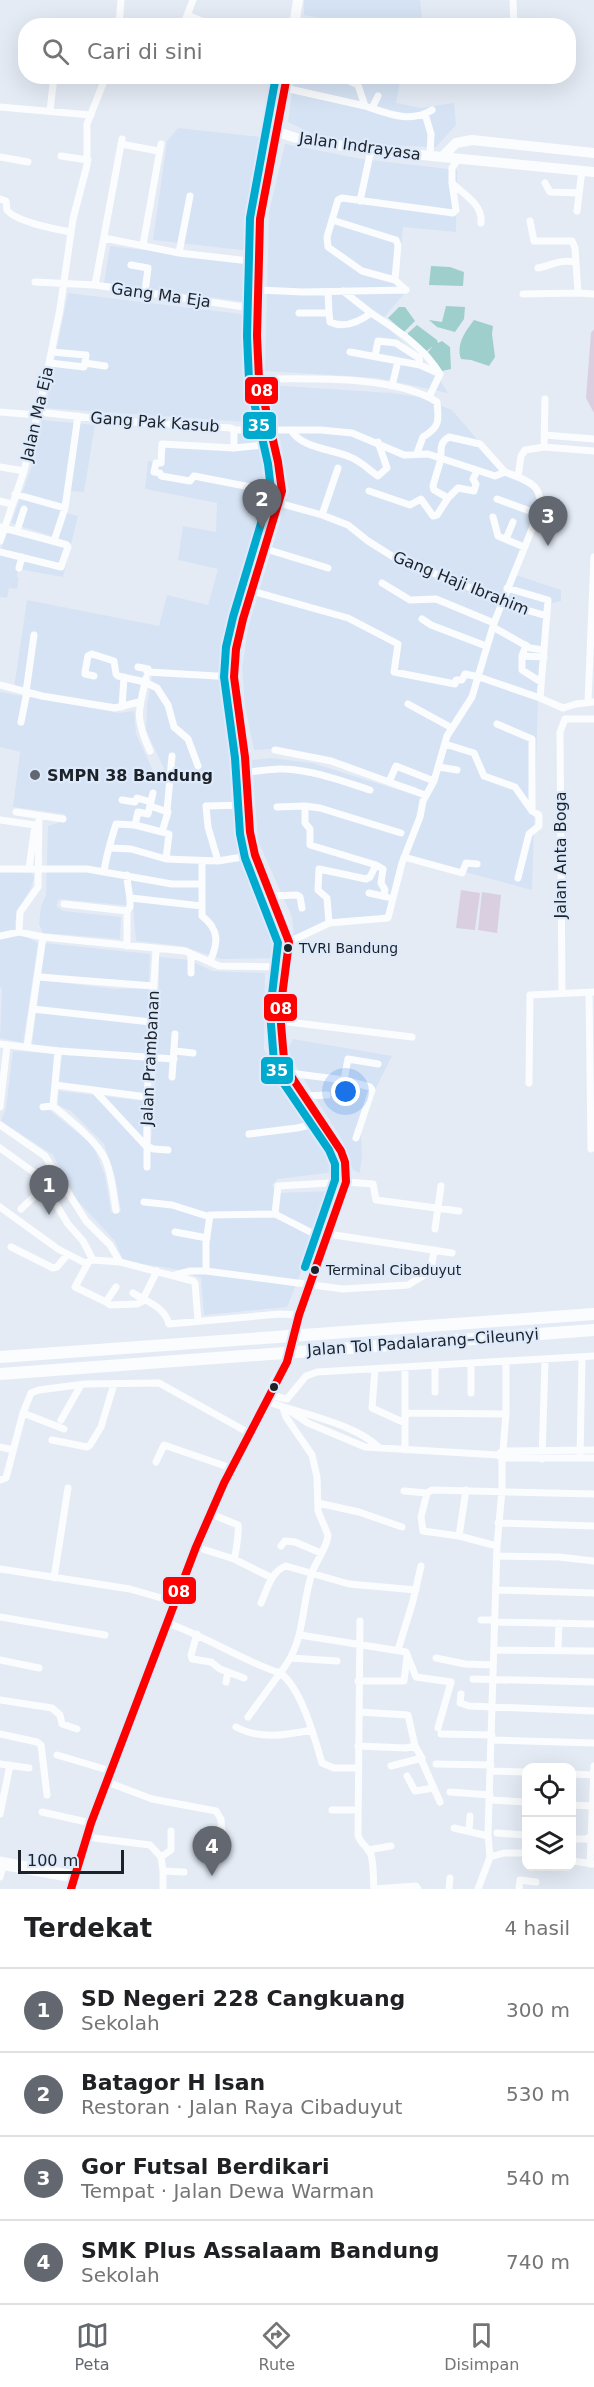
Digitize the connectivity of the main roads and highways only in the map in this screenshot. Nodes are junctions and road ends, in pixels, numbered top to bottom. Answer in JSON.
{"nodes":[{"id":1,"x":298,"y":0,"type":"edge"},
{"id":2,"x":295,"y":18,"type":"edge"},
{"id":3,"x":286,"y":84,"type":"edge"},
{"id":4,"x":277,"y":132,"type":"junction"},
{"id":5,"x":594,"y":153,"type":"edge"},
{"id":6,"x":443,"y":156,"type":"junction"},
{"id":7,"x":594,"y":172,"type":"edge"},
{"id":8,"x":594,"y":1314,"type":"edge"},
{"id":9,"x":594,"y":1330,"type":"edge"},
{"id":10,"x":0,"y":1357,"type":"edge"},
{"id":11,"x":0,"y":1374,"type":"edge"},
{"id":12,"x":72,"y":1880,"type":"edge"}],
"edges":[{"from":1,"to":2,"type":"main road"},
{"from":3,"to":4,"type":"main road"},
{"from":4,"to":6,"type":"main road","name":"Jalan Indrayasa"},
{"from":4,"to":12,"type":"main road"},
{"from":5,"to":6,"type":"main road","name":"Jalan Indrayasa"},
{"from":6,"to":7,"type":"main road","name":"Jalan Indrayasa"},
{"from":8,"to":10,"type":"highway","name":"Jalan Tol Padalarang–Cileunyi"},
{"from":9,"to":11,"type":"highway","name":"Jalan Tol Padalarang–Cileunyi"}]}
